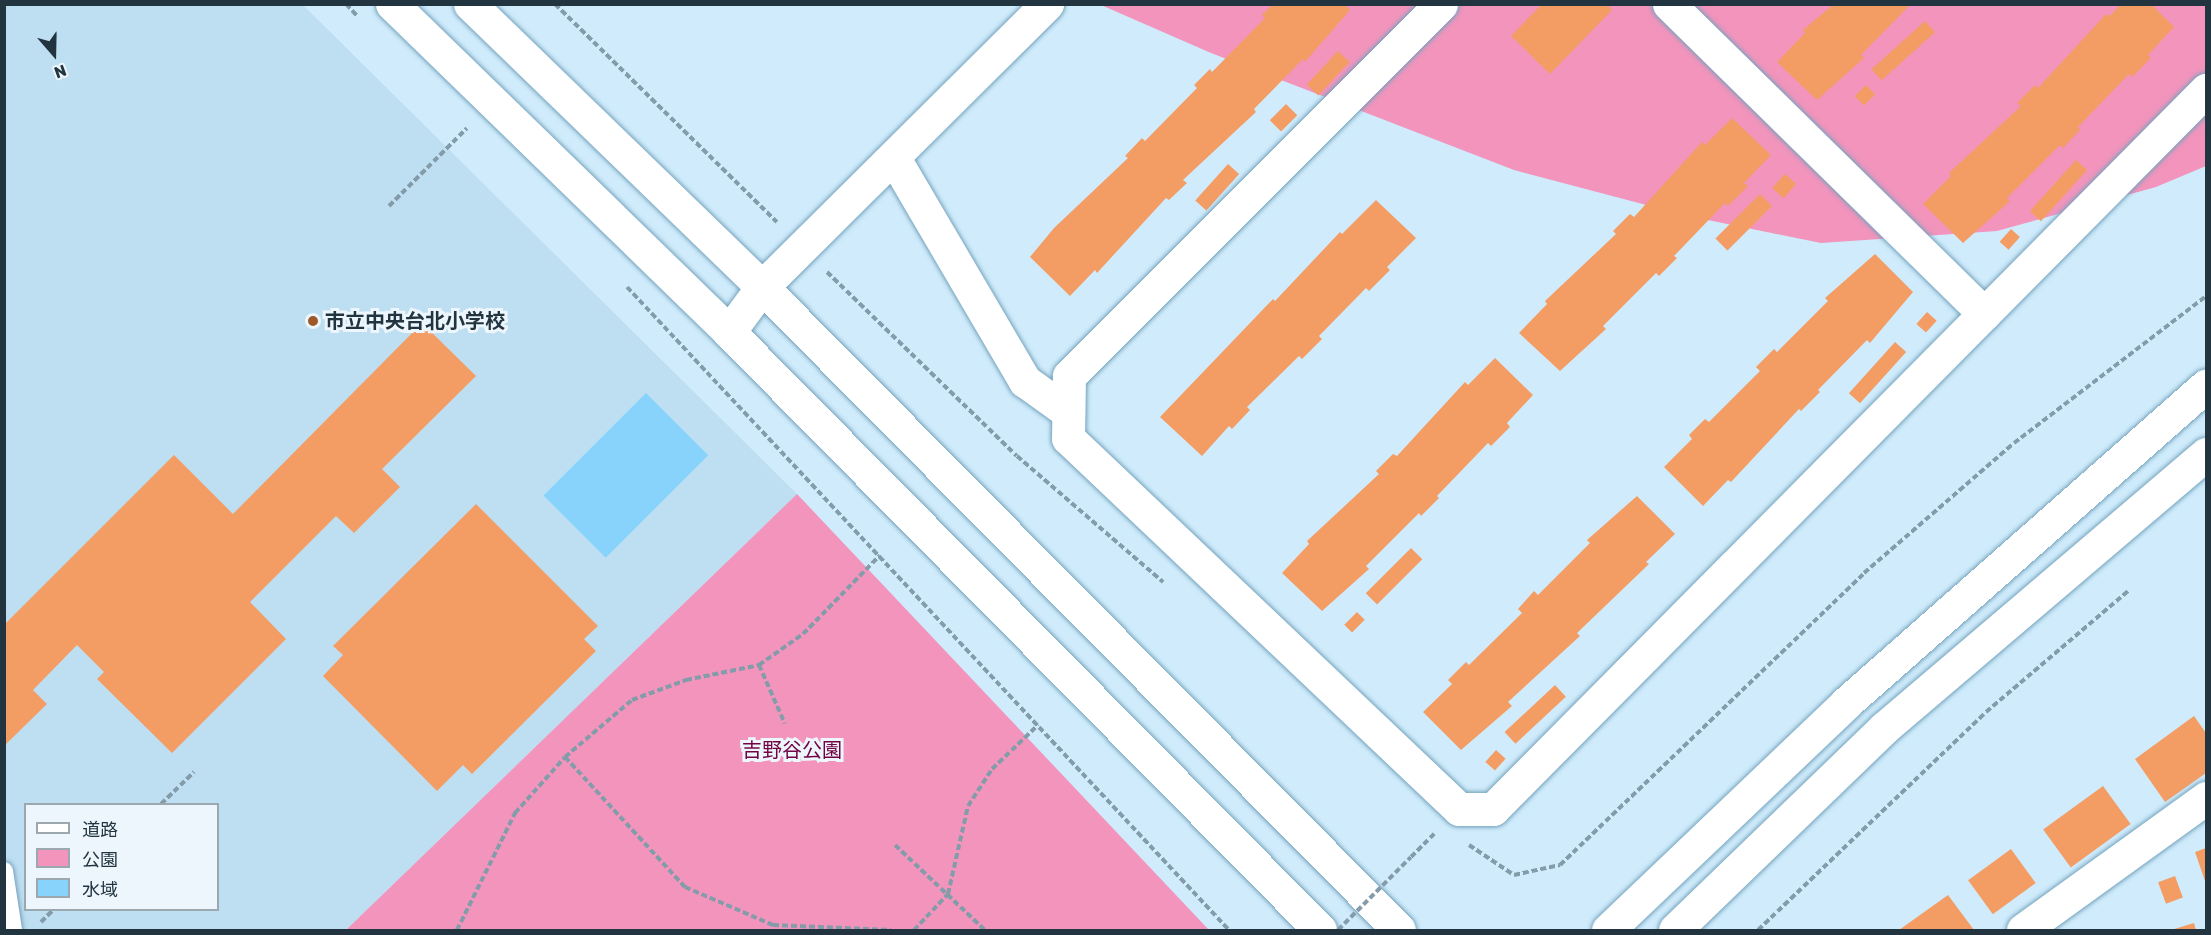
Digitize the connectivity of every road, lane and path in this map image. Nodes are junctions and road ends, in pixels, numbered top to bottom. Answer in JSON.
{"nodes":[{"id":1,"x":345,"y":4,"type":"edge"},
{"id":2,"x":392,"y":4,"type":"edge"},
{"id":3,"x":470,"y":4,"type":"edge"},
{"id":4,"x":555,"y":4,"type":"edge"},
{"id":5,"x":1047,"y":4,"type":"edge"},
{"id":6,"x":1441,"y":4,"type":"edge"},
{"id":7,"x":1669,"y":4,"type":"edge"},
{"id":8,"x":362,"y":21,"type":"dead end"},
{"id":9,"x":2206,"y":90,"type":"edge"},
{"id":10,"x":460,"y":119,"type":"dead end"},
{"id":11,"x":468,"y":127,"type":"junction"},
{"id":12,"x":476,"y":135,"type":"dead end"},
{"id":13,"x":894,"y":158,"type":"junction"},
{"id":14,"x":389,"y":206,"type":"dead end"},
{"id":15,"x":803,"y":248,"type":"junction"},
{"id":16,"x":624,"y":284,"type":"dead end"},
{"id":17,"x":762,"y":287,"type":"junction"},
{"id":18,"x":2206,"y":296,"type":"edge"},
{"id":19,"x":1984,"y":314,"type":"junction"},
{"id":20,"x":729,"y":332,"type":"junction"},
{"id":21,"x":2206,"y":386,"type":"edge"},
{"id":22,"x":1068,"y":412,"type":"junction"},
{"id":23,"x":2206,"y":454,"type":"edge"},
{"id":24,"x":880,"y":555,"type":"junction"},
{"id":25,"x":1171,"y":589,"type":"dead end"},
{"id":26,"x":2128,"y":591,"type":"dead end"},
{"id":27,"x":759,"y":665,"type":"junction"},
{"id":28,"x":785,"y":724,"type":"dead end"},
{"id":29,"x":1038,"y":725,"type":"junction"},
{"id":30,"x":565,"y":757,"type":"junction"},
{"id":31,"x":194,"y":772,"type":"dead end"},
{"id":32,"x":2206,"y":798,"type":"edge"},
{"id":33,"x":162,"y":803,"type":"edge"},
{"id":34,"x":1435,"y":833,"type":"dead end"},
{"id":35,"x":1459,"y":837,"type":"dead end"},
{"id":36,"x":896,"y":845,"type":"dead end"},
{"id":37,"x":4,"y":871,"type":"edge"},
{"id":38,"x":948,"y":894,"type":"junction"},
{"id":39,"x":13,"y":930,"type":"edge"},
{"id":40,"x":457,"y":930,"type":"edge"},
{"id":41,"x":891,"y":930,"type":"edge"},
{"id":42,"x":914,"y":930,"type":"edge"},
{"id":43,"x":985,"y":930,"type":"edge"},
{"id":44,"x":1229,"y":930,"type":"edge"},
{"id":45,"x":1320,"y":930,"type":"edge"},
{"id":46,"x":1338,"y":930,"type":"edge"},
{"id":47,"x":1399,"y":930,"type":"edge"},
{"id":48,"x":1608,"y":930,"type":"edge"},
{"id":49,"x":1675,"y":930,"type":"edge"},
{"id":50,"x":1758,"y":930,"type":"edge"},
{"id":51,"x":2023,"y":930,"type":"edge"}],
"edges":[{"from":1,"to":8,"type":"path"},
{"from":2,"to":20,"type":"street"},
{"from":3,"to":17,"type":"street"},
{"from":4,"to":15,"type":"path"},
{"from":5,"to":13,"type":"street"},
{"from":6,"to":22,"type":"street"},
{"from":7,"to":19,"type":"street"},
{"from":9,"to":19,"type":"street"},
{"from":10,"to":11,"type":"path"},
{"from":11,"to":12,"type":"path"},
{"from":11,"to":14,"type":"path"},
{"from":13,"to":15,"type":"street"},
{"from":13,"to":22,"type":"street"},
{"from":15,"to":17,"type":"street"},
{"from":15,"to":25,"type":"path"},
{"from":16,"to":24,"type":"path"},
{"from":17,"to":20,"type":"street"},
{"from":17,"to":47,"type":"street"},
{"from":18,"to":35,"type":"path"},
{"from":19,"to":22,"type":"street"},
{"from":20,"to":45,"type":"street"},
{"from":21,"to":48,"type":"street"},
{"from":23,"to":49,"type":"street"},
{"from":24,"to":27,"type":"path"},
{"from":24,"to":29,"type":"path"},
{"from":26,"to":50,"type":"path"},
{"from":27,"to":28,"type":"path"},
{"from":27,"to":30,"type":"path"},
{"from":29,"to":38,"type":"path"},
{"from":29,"to":44,"type":"path"},
{"from":30,"to":40,"type":"path"},
{"from":30,"to":41,"type":"path"},
{"from":31,"to":33,"type":"path"},
{"from":32,"to":51,"type":"street"},
{"from":34,"to":46,"type":"path","bridge":true},
{"from":36,"to":38,"type":"path"},
{"from":37,"to":39,"type":"lane"},
{"from":38,"to":42,"type":"path"},
{"from":38,"to":43,"type":"path"}]}
